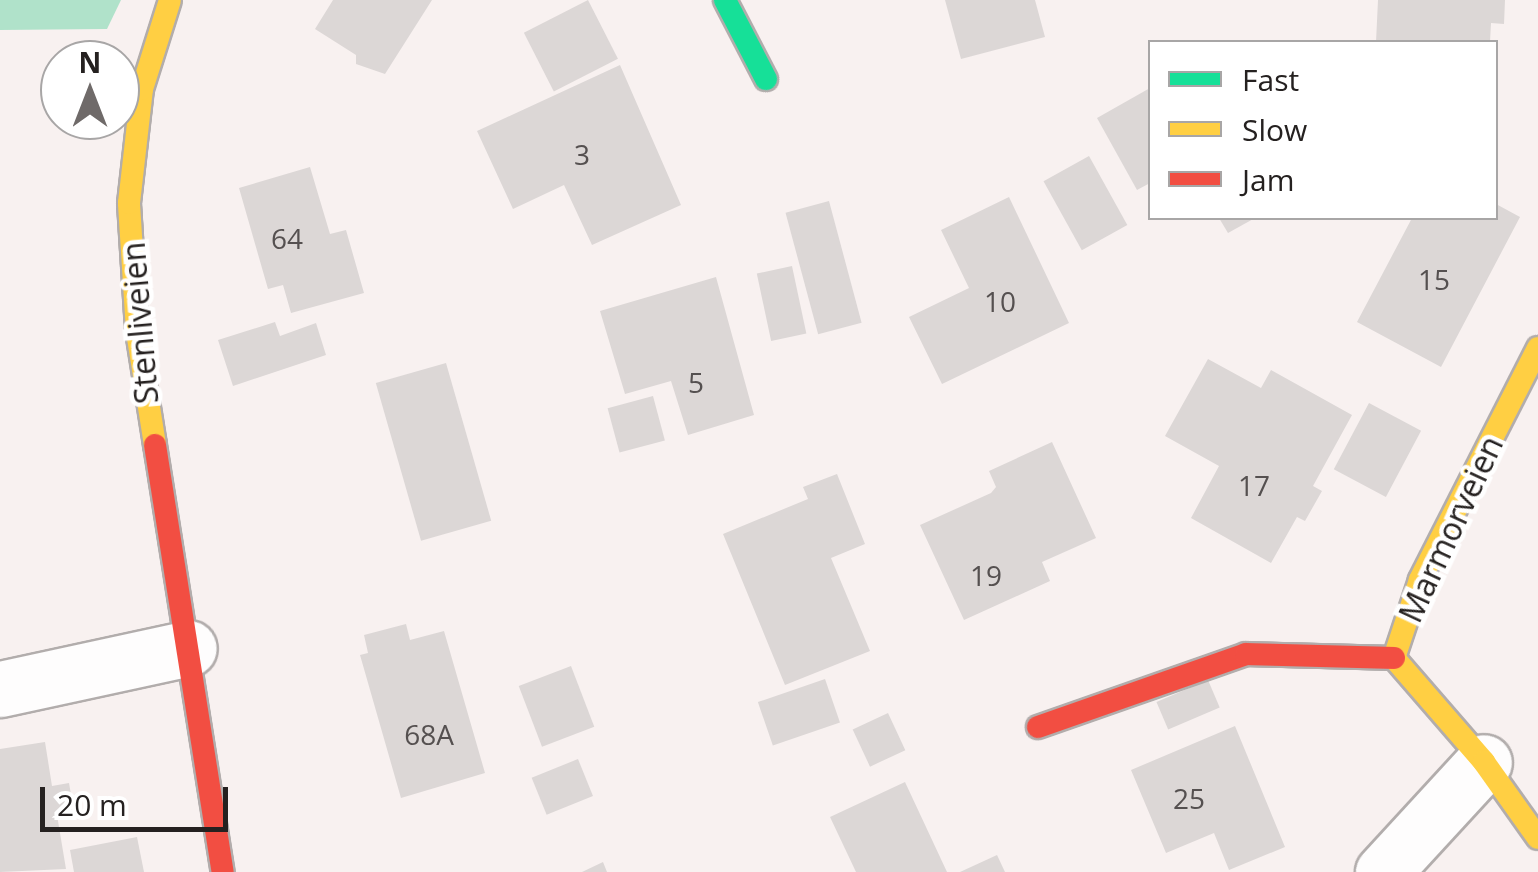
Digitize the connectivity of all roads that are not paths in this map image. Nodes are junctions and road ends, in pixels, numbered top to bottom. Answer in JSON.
{"nodes":[{"id":1,"x":170,"y":0,"type":"edge"},
{"id":2,"x":725,"y":0,"type":"edge"},
{"id":3,"x":766,"y":79,"type":"dead end"},
{"id":4,"x":1538,"y":348,"type":"edge"},
{"id":5,"x":188,"y":648,"type":"junction"},
{"id":6,"x":1394,"y":658,"type":"junction"},
{"id":7,"x":0,"y":688,"type":"edge"},
{"id":8,"x":1038,"y":727,"type":"dead end"},
{"id":9,"x":1484,"y":762,"type":"junction"},
{"id":10,"x":1538,"y":838,"type":"edge"},
{"id":11,"x":223,"y":872,"type":"edge"},
{"id":12,"x":1383,"y":872,"type":"edge"}],
"edges":[{"from":1,"to":5,"type":"street","name":"Stenliveien"},
{"from":2,"to":3,"type":"street"},
{"from":4,"to":6,"type":"street","name":"Marmorveien"},
{"from":5,"to":7,"type":"street"},
{"from":5,"to":11,"type":"street","name":"Stenliveien"},
{"from":6,"to":8,"type":"street","name":"Marmorveien"},
{"from":6,"to":9,"type":"street","name":"Marmorveien"},
{"from":9,"to":10,"type":"street","name":"Marmorveien"},
{"from":9,"to":12,"type":"street"}]}
